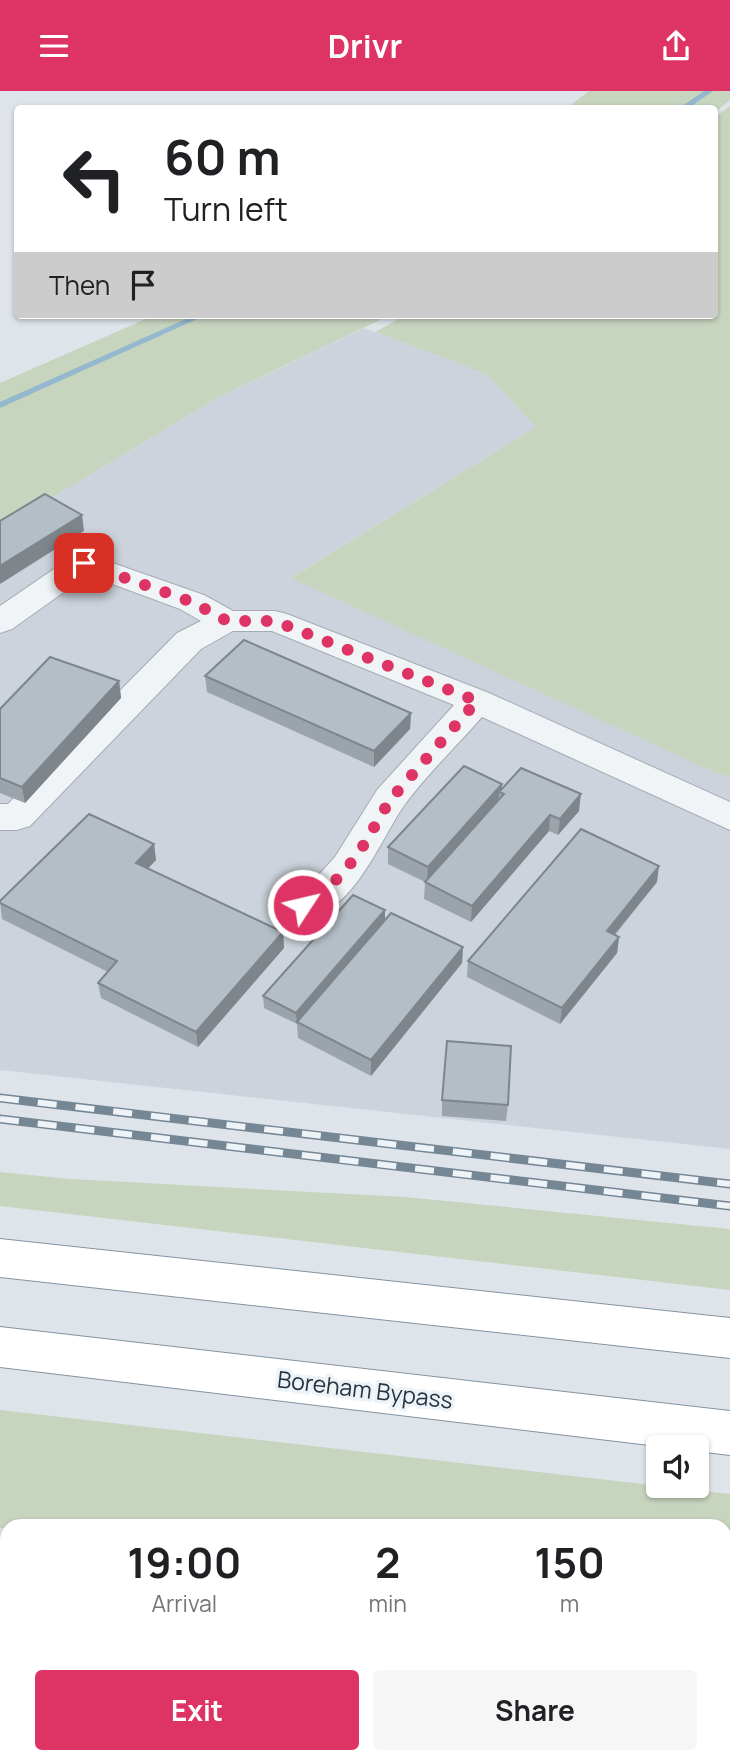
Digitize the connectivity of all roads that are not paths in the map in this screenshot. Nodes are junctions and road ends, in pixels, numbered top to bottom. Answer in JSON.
{"nodes":[{"id":1,"x":227,"y":621,"type":"junction"},
{"id":2,"x":0,"y":622,"type":"edge"},
{"id":3,"x":477,"y":701,"type":"junction"},
{"id":4,"x":0,"y":817,"type":"edge"},
{"id":5,"x":730,"y":817,"type":"edge"},
{"id":6,"x":303,"y":905,"type":"dead end"},
{"id":7,"x":0,"y":1258,"type":"edge"},
{"id":8,"x":730,"y":1338,"type":"edge"},
{"id":9,"x":0,"y":1347,"type":"edge"},
{"id":10,"x":730,"y":1433,"type":"edge"}],
"edges":[{"from":1,"to":2,"type":"lane"},
{"from":1,"to":3,"type":"lane"},
{"from":1,"to":4,"type":"lane"},
{"from":3,"to":5,"type":"lane"},
{"from":3,"to":6,"type":"lane"},
{"from":7,"to":8,"type":"highway"},
{"from":9,"to":10,"type":"highway","name":"Boreham Bypass"}]}
